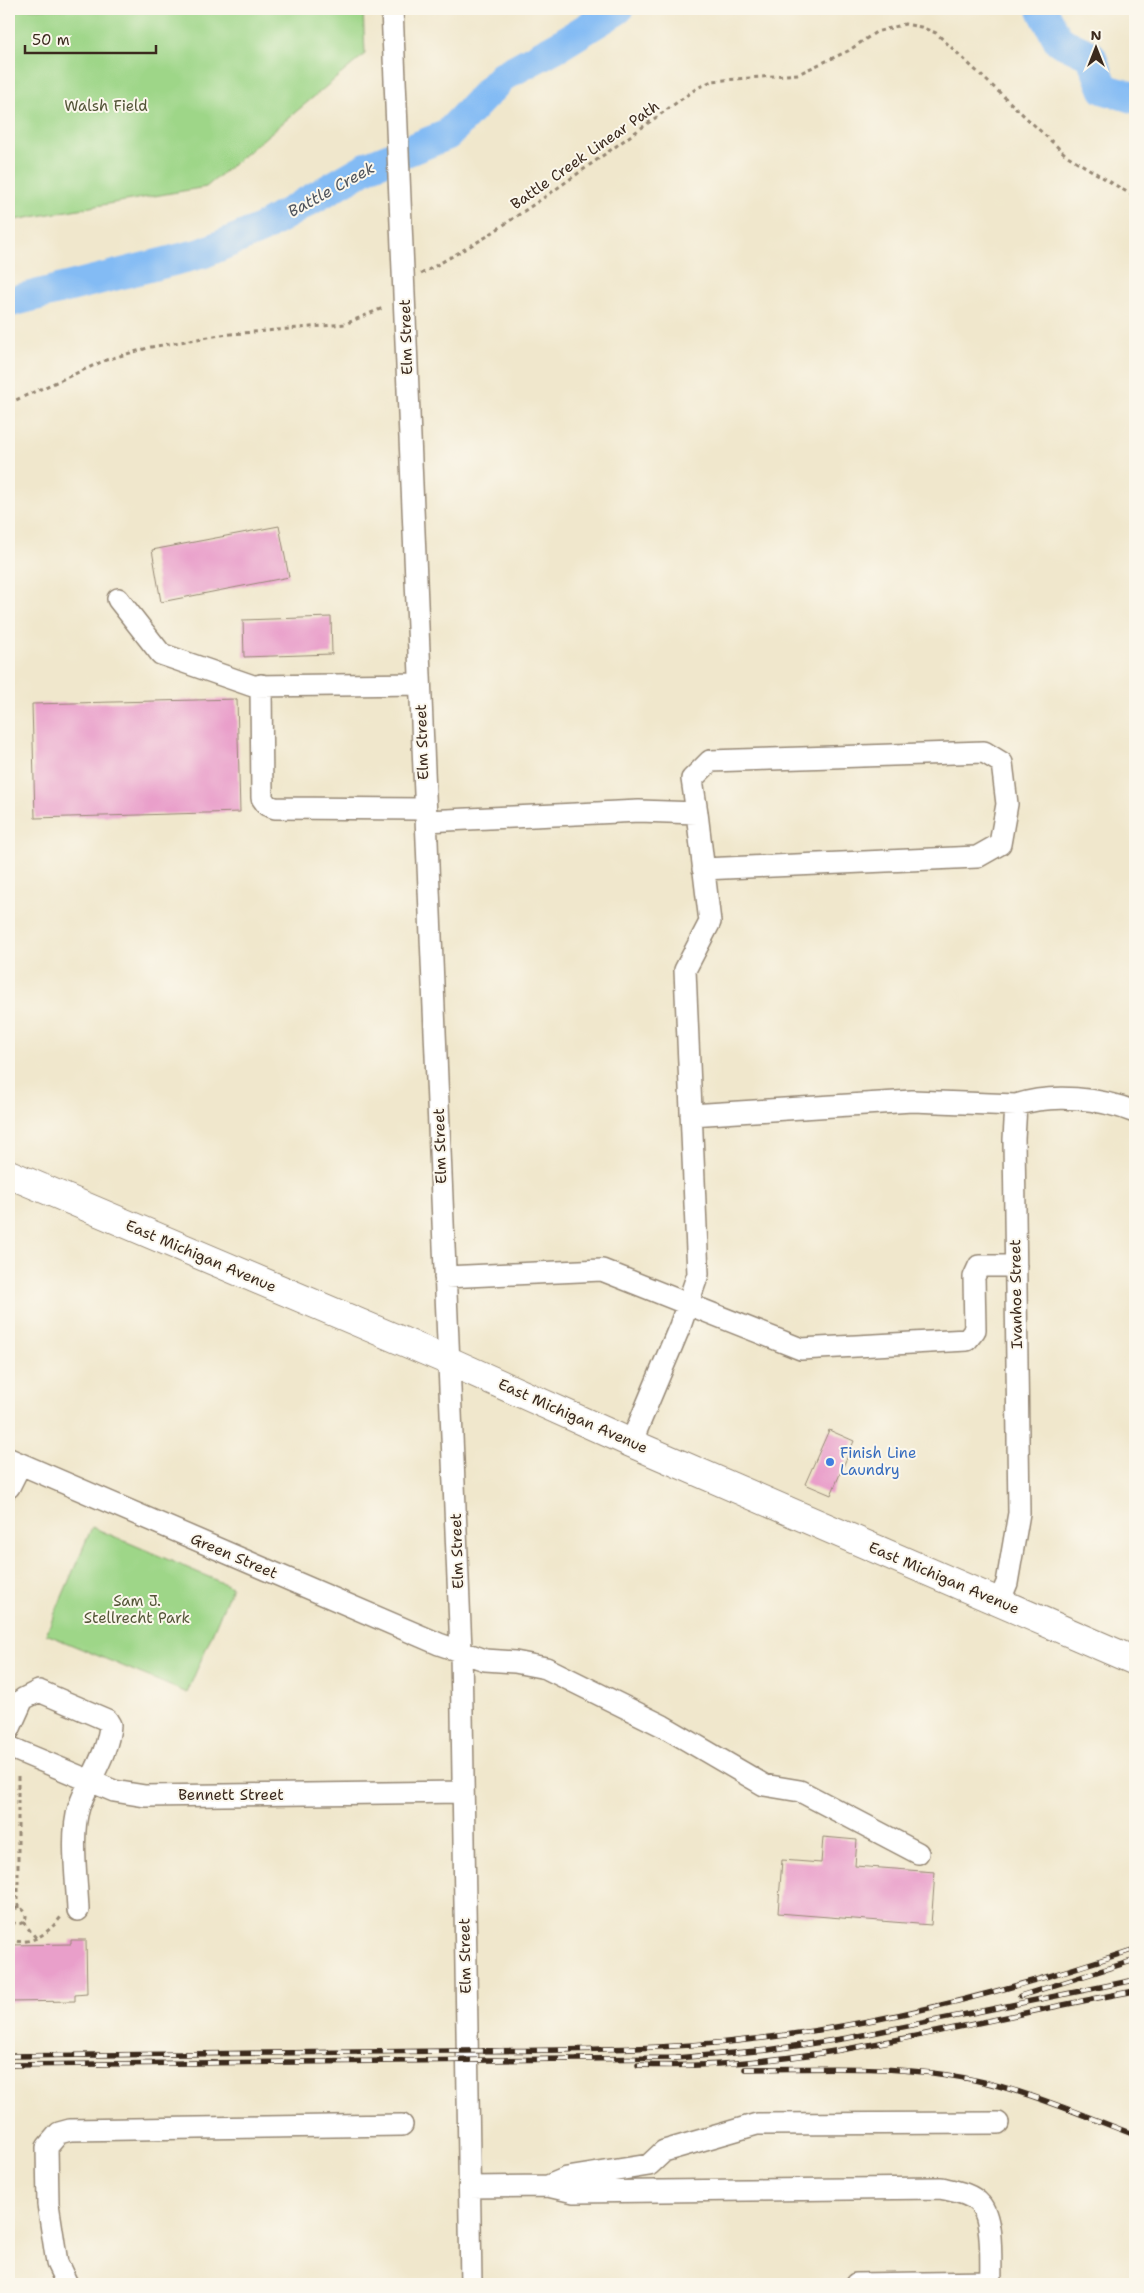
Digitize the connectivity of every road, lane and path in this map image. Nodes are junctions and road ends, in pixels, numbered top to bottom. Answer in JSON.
{"nodes":[{"id":1,"x":392,"y":19,"type":"edge"},
{"id":2,"x":1135,"y":197,"type":"edge"},
{"id":3,"x":404,"y":291,"type":"junction"},
{"id":4,"x":9,"y":403,"type":"edge"},
{"id":5,"x":118,"y":599,"type":"dead end"},
{"id":6,"x":420,"y":684,"type":"junction"},
{"id":7,"x":261,"y":685,"type":"junction"},
{"id":8,"x":697,"y":813,"type":"junction"},
{"id":9,"x":425,"y":815,"type":"junction"},
{"id":10,"x":704,"y":869,"type":"junction"},
{"id":11,"x":1016,"y":1105,"type":"junction"},
{"id":12,"x":1135,"y":1112,"type":"edge"},
{"id":13,"x":691,"y":1114,"type":"junction"},
{"id":14,"x":9,"y":1174,"type":"edge"},
{"id":15,"x":1016,"y":1266,"type":"junction"},
{"id":16,"x":446,"y":1277,"type":"junction"},
{"id":17,"x":688,"y":1304,"type":"junction"},
{"id":18,"x":449,"y":1361,"type":"junction"},
{"id":19,"x":631,"y":1443,"type":"junction"},
{"id":20,"x":15,"y":1462,"type":"edge"},
{"id":21,"x":9,"y":1486,"type":"edge"},
{"id":22,"x":999,"y":1602,"type":"junction"},
{"id":23,"x":461,"y":1650,"type":"junction"},
{"id":24,"x":1134,"y":1655,"type":"edge"},
{"id":25,"x":9,"y":1730,"type":"edge"},
{"id":26,"x":9,"y":1746,"type":"edge"},
{"id":27,"x":18,"y":1776,"type":"dead end"},
{"id":28,"x":89,"y":1782,"type":"junction"},
{"id":29,"x":463,"y":1792,"type":"junction"},
{"id":30,"x":918,"y":1853,"type":"dead end"},
{"id":31,"x":18,"y":1908,"type":"junction"},
{"id":32,"x":78,"y":1910,"type":"joint"},
{"id":33,"x":14,"y":1922,"type":"junction"},
{"id":34,"x":23,"y":1922,"type":"junction"},
{"id":35,"x":9,"y":1926,"type":"edge"},
{"id":36,"x":36,"y":1939,"type":"junction"},
{"id":37,"x":9,"y":1940,"type":"edge"},
{"id":38,"x":998,"y":2123,"type":"dead end"},
{"id":39,"x":402,"y":2125,"type":"dead end"},
{"id":40,"x":548,"y":2186,"type":"junction"},
{"id":41,"x":469,"y":2187,"type":"junction"},
{"id":42,"x":991,"y":2283,"type":"edge"},
{"id":43,"x":67,"y":2284,"type":"edge"},
{"id":44,"x":471,"y":2284,"type":"edge"},
{"id":45,"x":856,"y":2284,"type":"edge"}],
"edges":[{"from":1,"to":3,"type":"street","name":"Elm Street"},
{"from":2,"to":3,"type":"path","name":"Battle Creek Linear Path"},
{"from":3,"to":4,"type":"path","name":"Battle Creek Linear Path"},
{"from":3,"to":6,"type":"street","name":"Elm Street"},
{"from":5,"to":7,"type":"street"},
{"from":6,"to":7,"type":"street"},
{"from":6,"to":9,"type":"street","name":"Elm Street"},
{"from":7,"to":9,"type":"street"},
{"from":8,"to":9,"type":"street"},
{"from":8,"to":10,"type":"street"},
{"from":8,"to":10,"type":"street"},
{"from":9,"to":16,"type":"street","name":"Elm Street"},
{"from":10,"to":13,"type":"street"},
{"from":11,"to":12,"type":"street"},
{"from":11,"to":13,"type":"street"},
{"from":11,"to":15,"type":"street","name":"Ivanhoe Street"},
{"from":13,"to":17,"type":"street"},
{"from":14,"to":18,"type":"highway","name":"East Michigan Avenue"},
{"from":15,"to":17,"type":"street"},
{"from":15,"to":22,"type":"street","name":"Ivanhoe Street"},
{"from":16,"to":17,"type":"street"},
{"from":16,"to":18,"type":"street","name":"Elm Street"},
{"from":17,"to":19,"type":"street"},
{"from":18,"to":19,"type":"highway","name":"East Michigan Avenue"},
{"from":18,"to":23,"type":"street","name":"Elm Street"},
{"from":19,"to":22,"type":"highway","name":"East Michigan Avenue"},
{"from":20,"to":21,"type":"street"},
{"from":20,"to":23,"type":"street","name":"Green Street"},
{"from":22,"to":24,"type":"highway","name":"East Michigan Avenue"},
{"from":23,"to":29,"type":"street","name":"Elm Street"},
{"from":23,"to":30,"type":"street","name":"Green Street"},
{"from":25,"to":28,"type":"street"},
{"from":26,"to":28,"type":"street","name":"Bennett Street"},
{"from":27,"to":31,"type":"path"},
{"from":28,"to":29,"type":"street","name":"Bennett Street"},
{"from":28,"to":32,"type":"street"},
{"from":29,"to":41,"type":"street","name":"Elm Street"},
{"from":31,"to":33,"type":"path"},
{"from":31,"to":34,"type":"path"},
{"from":32,"to":36,"type":"path"},
{"from":33,"to":34,"type":"path"},
{"from":33,"to":35,"type":"path"},
{"from":34,"to":36,"type":"path"},
{"from":36,"to":37,"type":"path"},
{"from":38,"to":40,"type":"street"},
{"from":39,"to":43,"type":"street"},
{"from":40,"to":41,"type":"street"},
{"from":40,"to":42,"type":"street"},
{"from":41,"to":44,"type":"street","name":"Elm Street"},
{"from":42,"to":45,"type":"street"}]}
